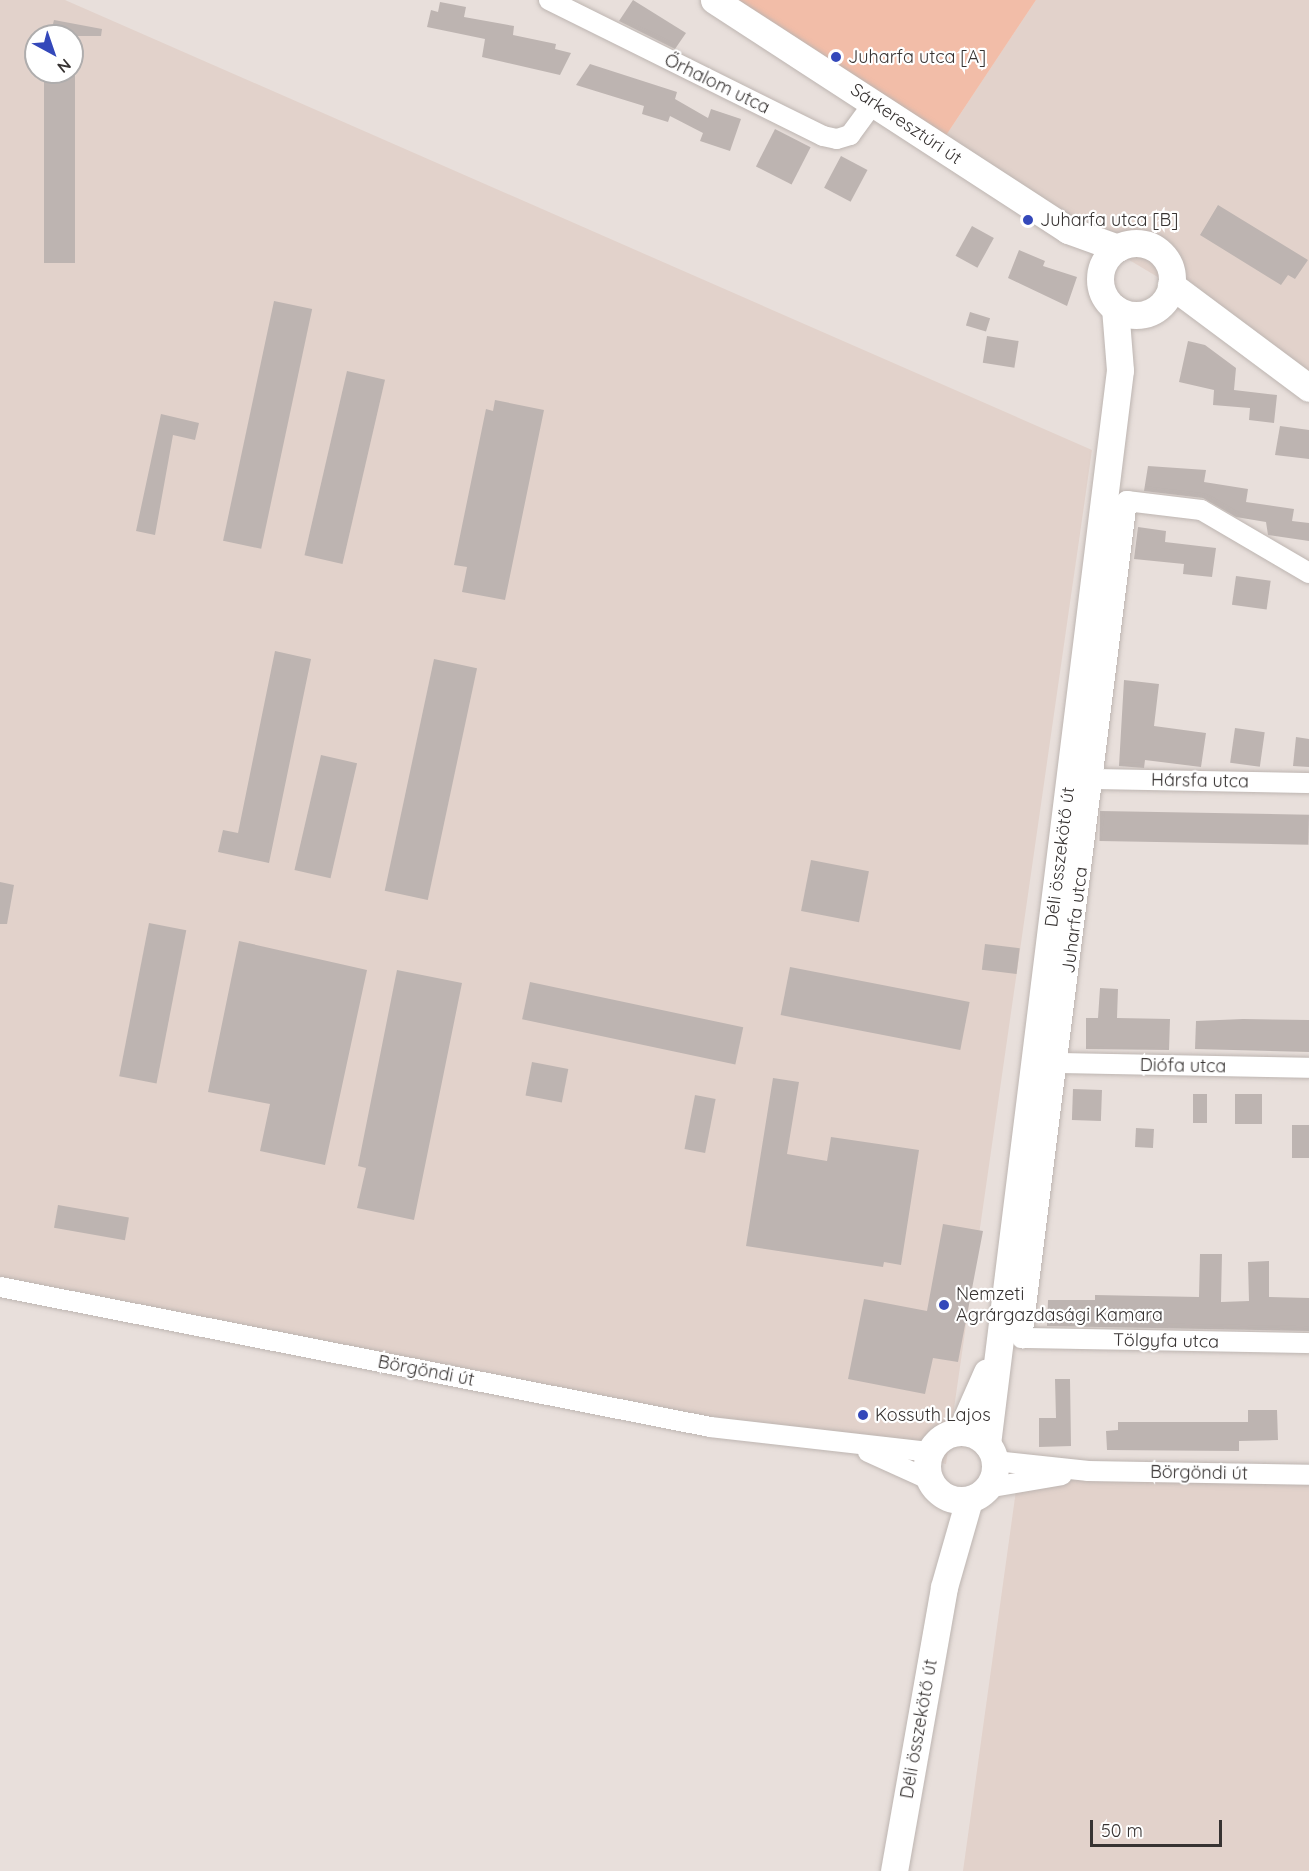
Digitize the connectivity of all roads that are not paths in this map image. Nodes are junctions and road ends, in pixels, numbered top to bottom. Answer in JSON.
{"nodes":[{"id":1,"x":549,"y":0,"type":"edge"},
{"id":2,"x":714,"y":0,"type":"edge"},
{"id":3,"x":875,"y":101,"type":"junction"},
{"id":4,"x":1068,"y":230,"type":"junction"},
{"id":5,"x":1118,"y":248,"type":"junction"},
{"id":6,"x":1100,"y":274,"type":"junction"},
{"id":7,"x":1159,"y":300,"type":"junction"},
{"id":8,"x":1115,"y":308,"type":"junction"},
{"id":9,"x":1120,"y":370,"type":"junction"},
{"id":10,"x":1309,"y":388,"type":"edge"},
{"id":11,"x":1309,"y":573,"type":"edge"},
{"id":12,"x":1092,"y":779,"type":"junction"},
{"id":13,"x":1309,"y":783,"type":"edge"},
{"id":14,"x":1057,"y":1064,"type":"junction"},
{"id":15,"x":1309,"y":1068,"type":"edge"},
{"id":16,"x":0,"y":1287,"type":"edge"},
{"id":17,"x":1011,"y":1341,"type":"junction"},
{"id":18,"x":1309,"y":1344,"type":"edge"},
{"id":19,"x":961,"y":1431,"type":"junction"},
{"id":20,"x":854,"y":1446,"type":"junction"},
{"id":21,"x":929,"y":1452,"type":"junction"},
{"id":22,"x":991,"y":1452,"type":"junction"},
{"id":23,"x":1088,"y":1471,"type":"junction"},
{"id":24,"x":1309,"y":1476,"type":"edge"},
{"id":25,"x":957,"y":1491,"type":"junction"},
{"id":26,"x":894,"y":1871,"type":"edge"}],
"edges":[{"from":1,"to":3,"type":"street","name":"Őrhalom utca"},
{"from":2,"to":3,"type":"main road","name":"Sárkeresztúri út"},
{"from":3,"to":4,"type":"main road","name":"Sárkeresztúri út"},
{"from":4,"to":5,"type":"main road","name":"Sárkeresztúri út"},
{"from":4,"to":6,"type":"main road","name":"Sárkeresztúri út"},
{"from":5,"to":6,"type":"main road"},
{"from":5,"to":7,"type":"main road"},
{"from":6,"to":8,"type":"main road"},
{"from":7,"to":8,"type":"main road"},
{"from":7,"to":9,"type":"main road","name":"Déli összekötő út"},
{"from":7,"to":10,"type":"main road"},
{"from":8,"to":9,"type":"main road","name":"Déli összekötő út"},
{"from":9,"to":17,"type":"main road","name":"Déli összekötő út"},
{"from":11,"to":12,"type":"street","name":"Juharfa utca"},
{"from":12,"to":13,"type":"street","name":"Hársfa utca"},
{"from":12,"to":14,"type":"street","name":"Juharfa utca"},
{"from":14,"to":15,"type":"street","name":"Diófa utca"},
{"from":14,"to":17,"type":"street","name":"Juharfa utca"},
{"from":16,"to":20,"type":"street","name":"Börgöndi út"},
{"from":17,"to":18,"type":"street","name":"Tölgyfa utca"},
{"from":17,"to":19,"type":"main road","name":"Déli összekötő út"},
{"from":17,"to":22,"type":"main road","name":"Déli összekötő út"},
{"from":19,"to":21,"type":"main road"},
{"from":19,"to":22,"type":"main road"},
{"from":20,"to":21,"type":"street","name":"Börgöndi út"},
{"from":20,"to":25,"type":"street","name":"Börgöndi út"},
{"from":21,"to":25,"type":"main road"},
{"from":22,"to":23,"type":"street","name":"Börgöndi út"},
{"from":22,"to":25,"type":"main road","name":"Déli összekötő út"},
{"from":23,"to":24,"type":"street","name":"Börgöndi út"},
{"from":23,"to":25,"type":"street","name":"Börgöndi út"},
{"from":25,"to":26,"type":"main road","name":"Déli összekötő út"}]}
